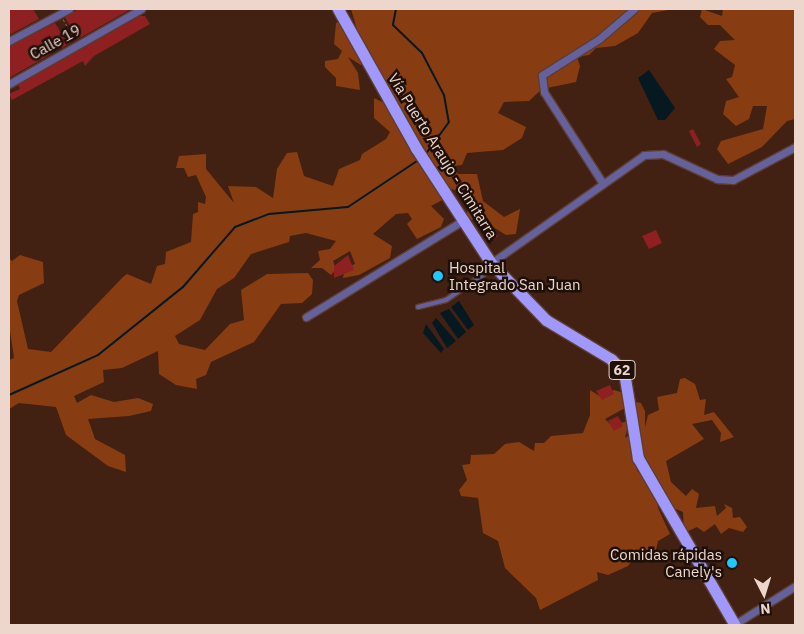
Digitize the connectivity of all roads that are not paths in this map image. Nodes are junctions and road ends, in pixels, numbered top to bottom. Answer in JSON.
{"nodes":[{"id":1,"x":69,"y":9,"type":"edge"},
{"id":2,"x":141,"y":9,"type":"edge"},
{"id":3,"x":338,"y":9,"type":"edge"},
{"id":4,"x":634,"y":9,"type":"edge"},
{"id":5,"x":9,"y":41,"type":"edge"},
{"id":6,"x":9,"y":84,"type":"edge"},
{"id":7,"x":795,"y":147,"type":"edge"},
{"id":8,"x":602,"y":182,"type":"junction"},
{"id":9,"x":465,"y":219,"type":"junction"},
{"id":10,"x":492,"y":265,"type":"junction"},
{"id":11,"x":418,"y":307,"type":"dead end"},
{"id":12,"x":306,"y":317,"type":"dead end"},
{"id":13,"x":795,"y":586,"type":"edge"},
{"id":14,"x":735,"y":625,"type":"edge"}],
"edges":[{"from":1,"to":5,"type":"street"},
{"from":2,"to":6,"type":"street","name":"Calle 19"},
{"from":3,"to":9,"type":"main road","name":"Vía Puerto Araujo - Cimitarra","number":"62"},
{"from":4,"to":8,"type":"street"},
{"from":7,"to":8,"type":"street"},
{"from":8,"to":10,"type":"street"},
{"from":9,"to":10,"type":"main road","name":"Vía Puerto Araujo - Cimitarra","number":"62"},
{"from":9,"to":12,"type":"street"},
{"from":10,"to":11,"type":"lane"},
{"from":10,"to":14,"type":"main road","name":"Vía Puerto Araujo - Cimitarra","number":"62"},
{"from":13,"to":14,"type":"street"}]}
